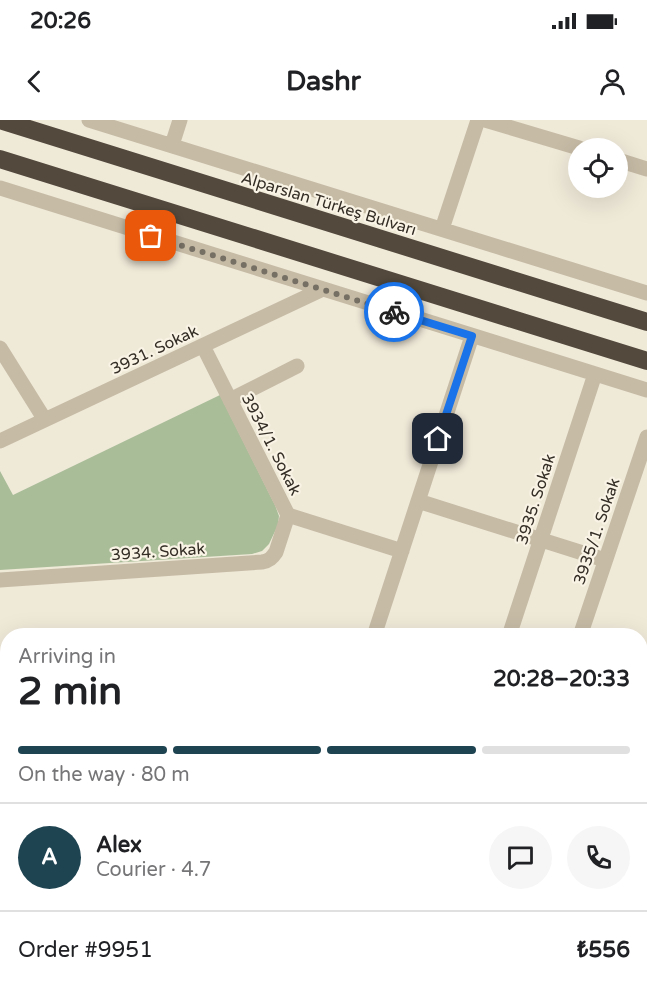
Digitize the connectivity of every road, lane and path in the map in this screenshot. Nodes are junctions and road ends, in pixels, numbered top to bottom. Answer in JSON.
{"nodes":[{"id":1,"x":0,"y":120,"type":"edge"},
{"id":2,"x":89,"y":120,"type":"edge"},
{"id":3,"x":180,"y":120,"type":"edge"},
{"id":4,"x":478,"y":120,"type":"edge"},
{"id":5,"x":485,"y":120,"type":"edge"},
{"id":6,"x":568,"y":145,"type":"edge"},
{"id":7,"x":171,"y":146,"type":"junction"},
{"id":8,"x":0,"y":159,"type":"edge"},
{"id":9,"x":628,"y":163,"type":"edge"},
{"id":10,"x":647,"y":169,"type":"edge"},
{"id":11,"x":0,"y":188,"type":"edge"},
{"id":12,"x":442,"y":229,"type":"junction"},
{"id":13,"x":323,"y":289,"type":"junction"},
{"id":14,"x":647,"y":293,"type":"edge"},
{"id":15,"x":647,"y":322,"type":"edge"},
{"id":16,"x":472,"y":336,"type":"junction"},
{"id":17,"x":203,"y":346,"type":"junction"},
{"id":18,"x":0,"y":348,"type":"edge"},
{"id":19,"x":647,"y":361,"type":"edge"},
{"id":20,"x":297,"y":366,"type":"dead end"},
{"id":21,"x":595,"y":374,"type":"junction"},
{"id":22,"x":647,"y":390,"type":"edge"},
{"id":23,"x":230,"y":400,"type":"junction"},
{"id":24,"x":45,"y":420,"type":"junction"},
{"id":25,"x":647,"y":437,"type":"edge"},
{"id":26,"x":0,"y":441,"type":"edge"},
{"id":27,"x":418,"y":501,"type":"junction"},
{"id":28,"x":288,"y":515,"type":"junction"},
{"id":29,"x":541,"y":540,"type":"junction"},
{"id":30,"x":402,"y":551,"type":"junction"},
{"id":31,"x":605,"y":561,"type":"junction"},
{"id":32,"x":0,"y":580,"type":"edge"},
{"id":33,"x":377,"y":628,"type":"edge"},
{"id":34,"x":512,"y":628,"type":"edge"},
{"id":35,"x":583,"y":628,"type":"edge"}],
"edges":[{"from":1,"to":15,"type":"highway","name":"Alparslan Türkeş Bulvarı"},
{"from":2,"to":7,"type":"street"},
{"from":3,"to":7,"type":"street"},
{"from":4,"to":12,"type":"street"},
{"from":5,"to":6,"type":"street"},
{"from":7,"to":12,"type":"street"},
{"from":8,"to":19,"type":"highway"},
{"from":9,"to":10,"type":"street"},
{"from":11,"to":13,"type":"street"},
{"from":12,"to":14,"type":"street"},
{"from":13,"to":16,"type":"street"},
{"from":13,"to":17,"type":"street","name":"3931. Sokak"},
{"from":16,"to":21,"type":"street"},
{"from":16,"to":27,"type":"street"},
{"from":17,"to":23,"type":"street","name":"3934/1. Sokak"},
{"from":17,"to":24,"type":"street","name":"3931. Sokak"},
{"from":18,"to":24,"type":"street"},
{"from":20,"to":23,"type":"street"},
{"from":21,"to":22,"type":"street"},
{"from":21,"to":29,"type":"street","name":"3935. Sokak"},
{"from":23,"to":28,"type":"street","name":"3934/1. Sokak"},
{"from":24,"to":26,"type":"street","name":"3931. Sokak"},
{"from":25,"to":31,"type":"street","name":"3935/1. Sokak"},
{"from":27,"to":29,"type":"street"},
{"from":27,"to":30,"type":"street"},
{"from":28,"to":30,"type":"street","name":"3934/1. Sokak"},
{"from":28,"to":32,"type":"street","name":"3934. Sokak"},
{"from":29,"to":31,"type":"street"},
{"from":29,"to":34,"type":"street","name":"3935. Sokak"},
{"from":30,"to":33,"type":"street"},
{"from":31,"to":35,"type":"street","name":"3935/1. Sokak"}]}
